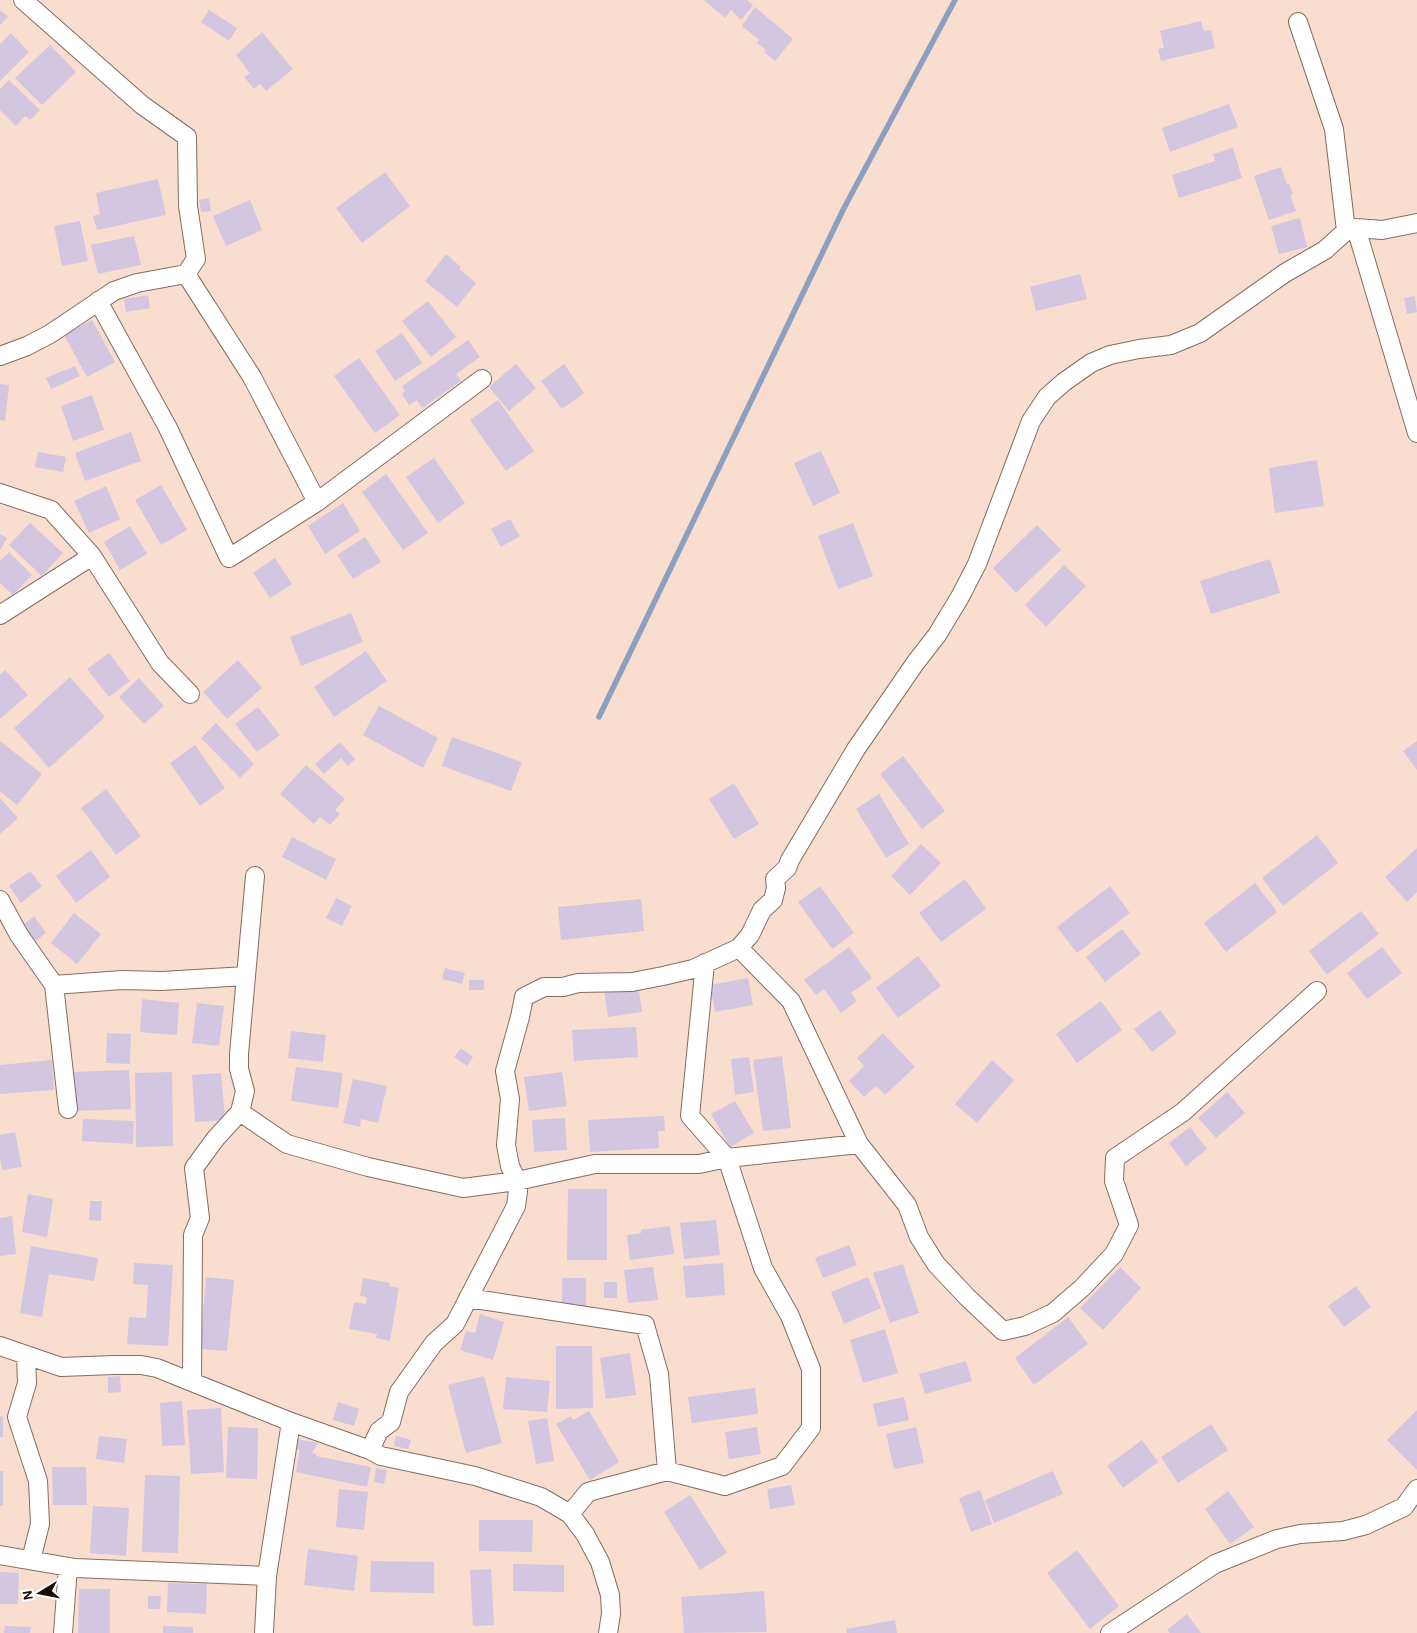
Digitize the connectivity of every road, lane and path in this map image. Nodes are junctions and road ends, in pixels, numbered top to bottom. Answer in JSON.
{"nodes":[{"id":1,"x":23,"y":0,"type":"edge"},
{"id":2,"x":1298,"y":22,"type":"dead end"},
{"id":3,"x":1417,"y":223,"type":"edge"},
{"id":4,"x":1351,"y":229,"type":"junction"},
{"id":5,"x":186,"y":274,"type":"junction"},
{"id":6,"x":98,"y":301,"type":"junction"},
{"id":7,"x":0,"y":356,"type":"edge"},
{"id":8,"x":482,"y":379,"type":"dead end"},
{"id":9,"x":1417,"y":434,"type":"edge"},
{"id":10,"x":0,"y":492,"type":"edge"},
{"id":11,"x":317,"y":502,"type":"junction"},
{"id":12,"x":92,"y":556,"type":"junction"},
{"id":13,"x":0,"y":615,"type":"edge"},
{"id":14,"x":190,"y":694,"type":"dead end"},
{"id":15,"x":255,"y":876,"type":"dead end"},
{"id":16,"x":0,"y":900,"type":"edge"},
{"id":17,"x":739,"y":948,"type":"junction"},
{"id":18,"x":705,"y":963,"type":"junction"},
{"id":19,"x":246,"y":976,"type":"junction"},
{"id":20,"x":54,"y":985,"type":"junction"},
{"id":21,"x":1317,"y":991,"type":"dead end"},
{"id":22,"x":68,"y":1109,"type":"dead end"},
{"id":23,"x":240,"y":1112,"type":"junction"},
{"id":24,"x":859,"y":1144,"type":"junction"},
{"id":25,"x":727,"y":1158,"type":"junction"},
{"id":26,"x":517,"y":1181,"type":"junction"},
{"id":27,"x":468,"y":1298,"type":"junction"},
{"id":28,"x":0,"y":1346,"type":"edge"},
{"id":29,"x":26,"y":1356,"type":"junction"},
{"id":30,"x":192,"y":1382,"type":"junction"},
{"id":31,"x":291,"y":1422,"type":"junction"},
{"id":32,"x":370,"y":1450,"type":"junction"},
{"id":33,"x":667,"y":1471,"type":"junction"},
{"id":34,"x":1417,"y":1489,"type":"edge"},
{"id":35,"x":570,"y":1514,"type":"junction"},
{"id":36,"x":0,"y":1555,"type":"edge"},
{"id":37,"x":35,"y":1561,"type":"junction"},
{"id":38,"x":68,"y":1567,"type":"junction"},
{"id":39,"x":267,"y":1576,"type":"junction"},
{"id":40,"x":63,"y":1633,"type":"edge"},
{"id":41,"x":264,"y":1633,"type":"edge"},
{"id":42,"x":608,"y":1633,"type":"edge"},
{"id":43,"x":1110,"y":1633,"type":"edge"}],
"edges":[{"from":1,"to":5,"type":"street"},
{"from":2,"to":4,"type":"street"},
{"from":3,"to":4,"type":"street"},
{"from":4,"to":9,"type":"street"},
{"from":4,"to":17,"type":"street"},
{"from":5,"to":6,"type":"street"},
{"from":5,"to":11,"type":"street"},
{"from":6,"to":7,"type":"street"},
{"from":6,"to":11,"type":"street"},
{"from":8,"to":11,"type":"street"},
{"from":10,"to":12,"type":"street"},
{"from":12,"to":13,"type":"street"},
{"from":12,"to":14,"type":"street"},
{"from":15,"to":19,"type":"street"},
{"from":16,"to":20,"type":"street"},
{"from":17,"to":18,"type":"street"},
{"from":17,"to":24,"type":"street"},
{"from":18,"to":25,"type":"street"},
{"from":18,"to":26,"type":"street"},
{"from":19,"to":20,"type":"street"},
{"from":19,"to":23,"type":"street"},
{"from":20,"to":22,"type":"street"},
{"from":21,"to":24,"type":"street"},
{"from":23,"to":26,"type":"street"},
{"from":23,"to":30,"type":"street"},
{"from":24,"to":25,"type":"street"},
{"from":25,"to":26,"type":"street"},
{"from":25,"to":33,"type":"street"},
{"from":26,"to":27,"type":"street"},
{"from":27,"to":32,"type":"street"},
{"from":27,"to":33,"type":"street"},
{"from":28,"to":29,"type":"street"},
{"from":29,"to":30,"type":"street"},
{"from":29,"to":37,"type":"street"},
{"from":30,"to":31,"type":"street"},
{"from":31,"to":32,"type":"street"},
{"from":31,"to":39,"type":"street"},
{"from":32,"to":35,"type":"street"},
{"from":33,"to":35,"type":"street"},
{"from":34,"to":43,"type":"street"},
{"from":35,"to":42,"type":"street"},
{"from":36,"to":37,"type":"street"},
{"from":37,"to":38,"type":"street"},
{"from":38,"to":39,"type":"street"},
{"from":38,"to":40,"type":"street"},
{"from":39,"to":41,"type":"street"}]}
